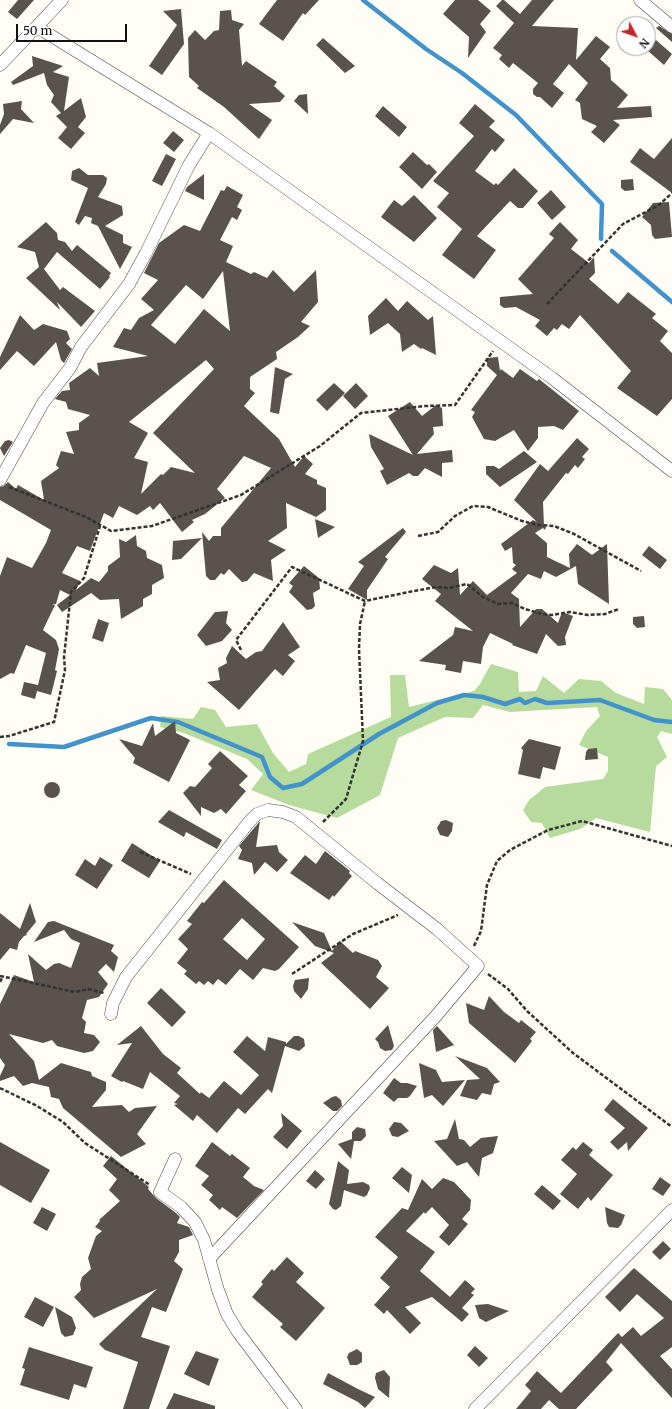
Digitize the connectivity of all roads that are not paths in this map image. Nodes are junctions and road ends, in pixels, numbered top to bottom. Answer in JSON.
{"nodes":[{"id":1,"x":62,"y":0,"type":"edge"},
{"id":2,"x":640,"y":0,"type":"edge"},
{"id":3,"x":672,"y":26,"type":"edge"},
{"id":4,"x":37,"y":28,"type":"junction"},
{"id":5,"x":0,"y":65,"type":"edge"},
{"id":6,"x":209,"y":133,"type":"junction"},
{"id":7,"x":672,"y":471,"type":"edge"},
{"id":8,"x":4,"y":483,"type":"edge"},
{"id":9,"x":111,"y":1014,"type":"dead end"},
{"id":10,"x":175,"y":1159,"type":"dead end"},
{"id":11,"x":672,"y":1210,"type":"edge"},
{"id":12,"x":209,"y":1259,"type":"junction"},
{"id":13,"x":296,"y":1409,"type":"edge"},
{"id":14,"x":475,"y":1409,"type":"edge"}],
"edges":[{"from":1,"to":4,"type":"street"},
{"from":2,"to":3,"type":"street"},
{"from":4,"to":5,"type":"street"},
{"from":4,"to":6,"type":"street"},
{"from":6,"to":7,"type":"street"},
{"from":6,"to":8,"type":"street"},
{"from":9,"to":12,"type":"street"},
{"from":10,"to":12,"type":"street"},
{"from":11,"to":14,"type":"street"},
{"from":12,"to":13,"type":"street"}]}
